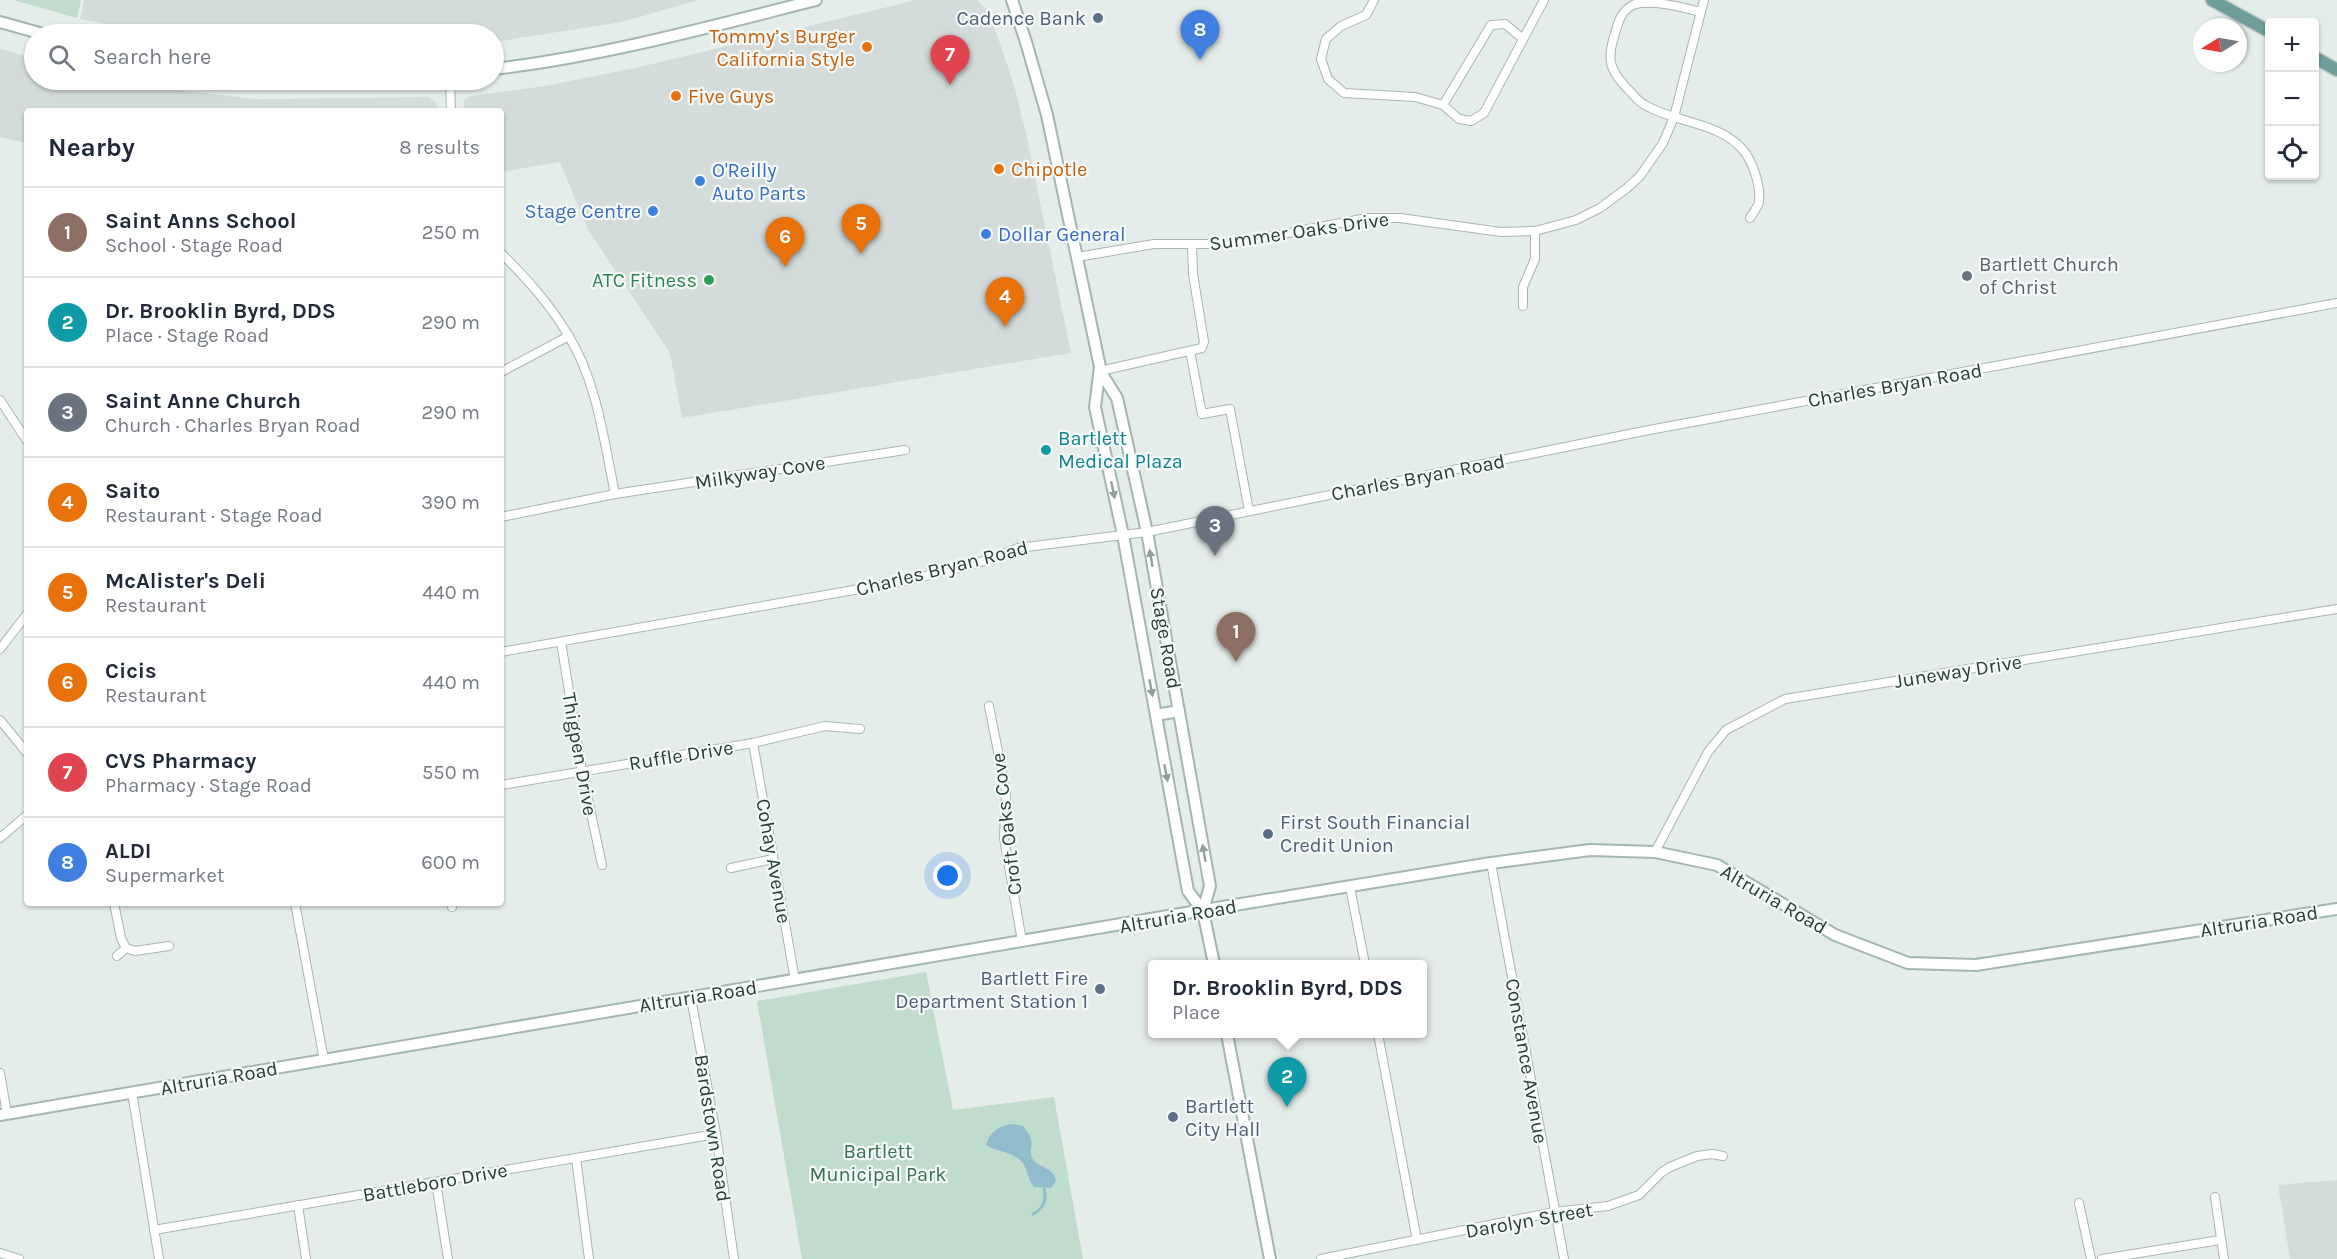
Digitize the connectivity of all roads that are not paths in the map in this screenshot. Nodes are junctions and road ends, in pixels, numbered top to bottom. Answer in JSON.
{"nodes":[{"id":1,"x":816,"y":0,"type":"edge"},
{"id":2,"x":1012,"y":0,"type":"edge"},
{"id":3,"x":1374,"y":0,"type":"edge"},
{"id":4,"x":1544,"y":0,"type":"edge"},
{"id":5,"x":1704,"y":0,"type":"edge"},
{"id":6,"x":2212,"y":0,"type":"edge"},
{"id":7,"x":1701,"y":12,"type":"junction"},
{"id":8,"x":0,"y":22,"type":"edge"},
{"id":9,"x":24,"y":29,"type":"edge"},
{"id":10,"x":2265,"y":29,"type":"edge"},
{"id":11,"x":1523,"y":39,"type":"junction"},
{"id":12,"x":2319,"y":60,"type":"edge"},
{"id":13,"x":504,"y":68,"type":"edge"},
{"id":14,"x":2337,"y":70,"type":"edge"},
{"id":15,"x":450,"y":90,"type":"edge"},
{"id":16,"x":1443,"y":105,"type":"junction"},
{"id":17,"x":451,"y":108,"type":"edge"},
{"id":18,"x":1674,"y":117,"type":"junction"},
{"id":19,"x":1750,"y":218,"type":"dead end"},
{"id":20,"x":1534,"y":231,"type":"junction"},
{"id":21,"x":1192,"y":244,"type":"junction"},
{"id":22,"x":504,"y":256,"type":"edge"},
{"id":23,"x":1077,"y":257,"type":"junction"},
{"id":24,"x":2337,"y":303,"type":"edge"},
{"id":25,"x":1523,"y":306,"type":"dead end"},
{"id":26,"x":569,"y":336,"type":"junction"},
{"id":27,"x":1190,"y":351,"type":"junction"},
{"id":28,"x":504,"y":370,"type":"edge"},
{"id":29,"x":1100,"y":371,"type":"junction"},
{"id":30,"x":0,"y":400,"type":"edge"},
{"id":31,"x":24,"y":436,"type":"edge"},
{"id":32,"x":905,"y":450,"type":"dead end"},
{"id":33,"x":615,"y":494,"type":"junction"},
{"id":34,"x":1250,"y":511,"type":"junction"},
{"id":35,"x":504,"y":516,"type":"edge"},
{"id":36,"x":1147,"y":532,"type":"junction"},
{"id":37,"x":1123,"y":535,"type":"junction"},
{"id":38,"x":2337,"y":609,"type":"edge"},
{"id":39,"x":24,"y":618,"type":"edge"},
{"id":40,"x":561,"y":642,"type":"junction"},
{"id":41,"x":0,"y":649,"type":"edge"},
{"id":42,"x":504,"y":652,"type":"edge"},
{"id":43,"x":989,"y":706,"type":"dead end"},
{"id":44,"x":1179,"y":711,"type":"junction"},
{"id":45,"x":1156,"y":715,"type":"junction"},
{"id":46,"x":0,"y":720,"type":"edge"},
{"id":47,"x":861,"y":729,"type":"dead end"},
{"id":48,"x":753,"y":743,"type":"junction"},
{"id":49,"x":24,"y":749,"type":"edge"},
{"id":50,"x":582,"y":771,"type":"junction"},
{"id":51,"x":504,"y":784,"type":"edge"},
{"id":52,"x":24,"y":818,"type":"edge"},
{"id":53,"x":0,"y":838,"type":"edge"},
{"id":54,"x":1655,"y":852,"type":"junction"},
{"id":55,"x":773,"y":859,"type":"junction"},
{"id":56,"x":1491,"y":863,"type":"junction"},
{"id":57,"x":602,"y":865,"type":"dead end"},
{"id":58,"x":731,"y":868,"type":"dead end"},
{"id":59,"x":1350,"y":887,"type":"junction"},
{"id":60,"x":115,"y":906,"type":"edge"},
{"id":61,"x":296,"y":906,"type":"edge"},
{"id":62,"x":2337,"y":909,"type":"edge"},
{"id":63,"x":1203,"y":910,"type":"junction"},
{"id":64,"x":1022,"y":941,"type":"junction"},
{"id":65,"x":169,"y":946,"type":"dead end"},
{"id":66,"x":126,"y":948,"type":"junction"},
{"id":67,"x":117,"y":956,"type":"dead end"},
{"id":68,"x":1213,"y":960,"type":"edge"},
{"id":69,"x":1364,"y":960,"type":"edge"},
{"id":70,"x":795,"y":980,"type":"junction"},
{"id":71,"x":691,"y":998,"type":"junction"},
{"id":72,"x":1228,"y":1038,"type":"edge"},
{"id":73,"x":1379,"y":1038,"type":"edge"},
{"id":74,"x":324,"y":1060,"type":"junction"},
{"id":75,"x":0,"y":1073,"type":"edge"},
{"id":76,"x":132,"y":1092,"type":"junction"},
{"id":77,"x":3,"y":1114,"type":"edge"},
{"id":78,"x":716,"y":1134,"type":"junction"},
{"id":79,"x":1723,"y":1156,"type":"dead end"},
{"id":80,"x":576,"y":1158,"type":"junction"},
{"id":81,"x":436,"y":1182,"type":"junction"},
{"id":82,"x":2215,"y":1197,"type":"dead end"},
{"id":83,"x":2079,"y":1203,"type":"dead end"},
{"id":84,"x":298,"y":1205,"type":"junction"},
{"id":85,"x":1554,"y":1212,"type":"junction"},
{"id":86,"x":154,"y":1230,"type":"junction"},
{"id":87,"x":1417,"y":1240,"type":"junction"},
{"id":88,"x":2220,"y":1240,"type":"junction"},
{"id":89,"x":0,"y":1253,"type":"edge"},
{"id":90,"x":18,"y":1258,"type":"edge"},
{"id":91,"x":159,"y":1259,"type":"edge"},
{"id":92,"x":306,"y":1259,"type":"edge"},
{"id":93,"x":448,"y":1259,"type":"edge"},
{"id":94,"x":589,"y":1259,"type":"edge"},
{"id":95,"x":734,"y":1259,"type":"edge"},
{"id":96,"x":1270,"y":1259,"type":"edge"},
{"id":97,"x":1321,"y":1259,"type":"edge"},
{"id":98,"x":1564,"y":1259,"type":"edge"},
{"id":99,"x":2091,"y":1259,"type":"edge"},
{"id":100,"x":2102,"y":1259,"type":"edge"},
{"id":101,"x":2224,"y":1259,"type":"edge"}],
"edges":[{"from":1,"to":13,"type":"street"},
{"from":2,"to":23,"type":"street","name":"Stage Road"},
{"from":3,"to":16,"type":"street"},
{"from":4,"to":11,"type":"street"},
{"from":5,"to":7,"type":"street","name":"Summer Oaks Drive"},
{"from":6,"to":10,"type":"main road"},
{"from":7,"to":18,"type":"street","name":"Summer Oaks Drive"},
{"from":7,"to":18,"type":"street"},
{"from":8,"to":9,"type":"street"},
{"from":11,"to":16,"type":"street"},
{"from":11,"to":16,"type":"street"},
{"from":12,"to":14,"type":"main road"},
{"from":15,"to":17,"type":"street"},
{"from":18,"to":19,"type":"street"},
{"from":18,"to":20,"type":"street","name":"Summer Oaks Drive"},
{"from":20,"to":21,"type":"street","name":"Summer Oaks Drive"},
{"from":20,"to":25,"type":"street"},
{"from":21,"to":23,"type":"street","name":"Summer Oaks Drive"},
{"from":21,"to":27,"type":"street"},
{"from":22,"to":26,"type":"street"},
{"from":23,"to":29,"type":"street","name":"Stage Road"},
{"from":24,"to":34,"type":"street","name":"Charles Bryan Road"},
{"from":26,"to":28,"type":"street"},
{"from":26,"to":33,"type":"street"},
{"from":27,"to":29,"type":"street"},
{"from":27,"to":34,"type":"street"},
{"from":29,"to":36,"type":"street","name":"Stage Road"},
{"from":29,"to":37,"type":"street","name":"Stage Road","one_way":true},
{"from":30,"to":31,"type":"street"},
{"from":32,"to":33,"type":"street","name":"Milkyway Cove"},
{"from":33,"to":35,"type":"street","name":"Milkyway Cove"},
{"from":34,"to":36,"type":"street","name":"Charles Bryan Road"},
{"from":36,"to":37,"type":"street","name":"Charles Bryan Road"},
{"from":44,"to":36,"type":"street","name":"Stage Road","one_way":true},
{"from":37,"to":40,"type":"street","name":"Charles Bryan Road"},
{"from":37,"to":45,"type":"street","name":"Stage Road","one_way":true},
{"from":38,"to":54,"type":"street","name":"Juneway Drive"},
{"from":39,"to":41,"type":"street"},
{"from":40,"to":42,"type":"street","name":"Charles Bryan Road"},
{"from":40,"to":50,"type":"street","name":"Thigpen Drive"},
{"from":43,"to":64,"type":"street","name":"Croft Oaks Cove"},
{"from":44,"to":45,"type":"street"},
{"from":63,"to":44,"type":"street","name":"Stage Road","one_way":true},
{"from":45,"to":63,"type":"street","name":"Stage Road","one_way":true},
{"from":46,"to":49,"type":"street"},
{"from":47,"to":48,"type":"street","name":"Ruffle Drive"},
{"from":48,"to":50,"type":"street","name":"Ruffle Drive"},
{"from":48,"to":55,"type":"street","name":"Cohay Avenue"},
{"from":50,"to":51,"type":"street","name":"Ruffle Drive"},
{"from":50,"to":57,"type":"street","name":"Thigpen Drive"},
{"from":52,"to":53,"type":"street"},
{"from":54,"to":56,"type":"street","name":"Altruria Road"},
{"from":54,"to":62,"type":"street","name":"Altruria Road"},
{"from":55,"to":58,"type":"street"},
{"from":55,"to":70,"type":"street","name":"Cohay Avenue"},
{"from":56,"to":59,"type":"street","name":"Altruria Road"},
{"from":56,"to":85,"type":"street","name":"Constance Avenue"},
{"from":59,"to":63,"type":"street","name":"Altruria Road"},
{"from":59,"to":69,"type":"street"},
{"from":60,"to":66,"type":"street"},
{"from":61,"to":74,"type":"street"},
{"from":63,"to":64,"type":"street","name":"Altruria Road"},
{"from":63,"to":68,"type":"street","name":"Stage Road"},
{"from":64,"to":70,"type":"street","name":"Altruria Road"},
{"from":65,"to":66,"type":"street"},
{"from":66,"to":67,"type":"street"},
{"from":70,"to":71,"type":"street","name":"Altruria Road"},
{"from":71,"to":74,"type":"street","name":"Altruria Road"},
{"from":71,"to":78,"type":"street","name":"Bardstown Road"},
{"from":72,"to":96,"type":"street"},
{"from":73,"to":87,"type":"street"},
{"from":74,"to":76,"type":"street","name":"Altruria Road"},
{"from":75,"to":77,"type":"street"},
{"from":76,"to":77,"type":"street","name":"Altruria Road"},
{"from":76,"to":86,"type":"street"},
{"from":78,"to":80,"type":"street","name":"Battleboro Drive"},
{"from":78,"to":95,"type":"street","name":"Bardstown Road"},
{"from":79,"to":85,"type":"street","name":"Darolyn Street"},
{"from":80,"to":81,"type":"street","name":"Battleboro Drive"},
{"from":80,"to":94,"type":"street"},
{"from":81,"to":84,"type":"street","name":"Battleboro Drive"},
{"from":81,"to":93,"type":"street"},
{"from":82,"to":88,"type":"street"},
{"from":83,"to":99,"type":"street"},
{"from":84,"to":86,"type":"street","name":"Battleboro Drive"},
{"from":84,"to":92,"type":"street"},
{"from":85,"to":87,"type":"street","name":"Darolyn Street"},
{"from":85,"to":98,"type":"street","name":"Constance Avenue"},
{"from":86,"to":91,"type":"street"},
{"from":87,"to":97,"type":"street","name":"Darolyn Street"},
{"from":88,"to":100,"type":"street"},
{"from":88,"to":101,"type":"street"},
{"from":89,"to":90,"type":"street"}]}
